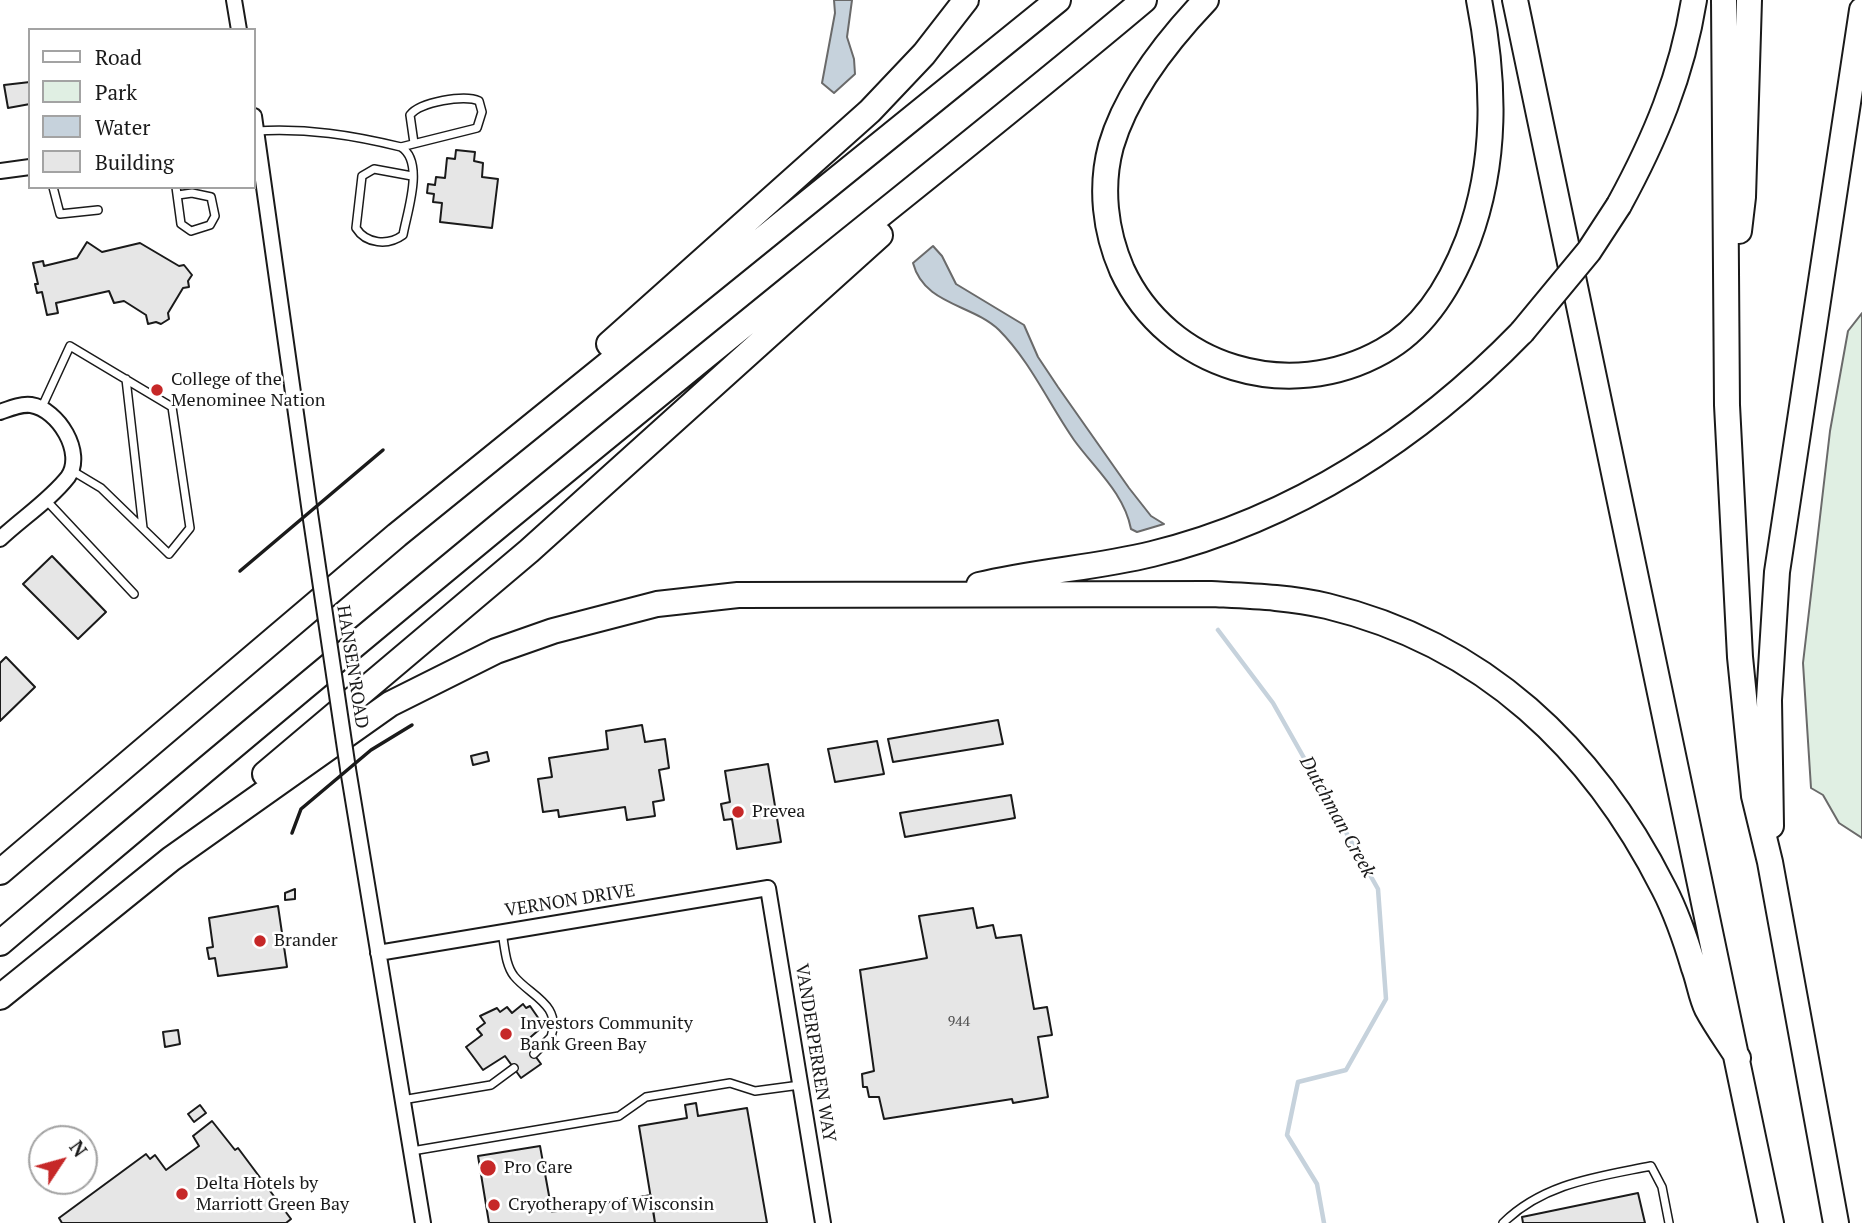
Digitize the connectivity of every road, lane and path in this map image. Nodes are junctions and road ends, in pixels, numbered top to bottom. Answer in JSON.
{"nodes":[{"id":1,"x":234,"y":0,"type":"edge"},
{"id":2,"x":966,"y":0,"type":"edge"},
{"id":3,"x":1059,"y":0,"type":"edge"},
{"id":4,"x":1144,"y":0,"type":"edge"},
{"id":5,"x":1206,"y":0,"type":"edge"},
{"id":6,"x":1479,"y":0,"type":"edge"},
{"id":7,"x":1515,"y":0,"type":"edge"},
{"id":8,"x":1693,"y":0,"type":"edge"},
{"id":9,"x":1724,"y":0,"type":"edge"},
{"id":10,"x":1749,"y":0,"type":"edge"},
{"id":11,"x":1862,"y":10,"type":"edge"},
{"id":12,"x":239,"y":28,"type":"edge"},
{"id":13,"x":1007,"y":116,"type":"junction"},
{"id":14,"x":256,"y":132,"type":"edge"},
{"id":15,"x":256,"y":139,"type":"edge"},
{"id":16,"x":414,"y":144,"type":"junction"},
{"id":17,"x":401,"y":146,"type":"junction"},
{"id":18,"x":28,"y":167,"type":"edge"},
{"id":19,"x":0,"y":171,"type":"edge"},
{"id":20,"x":412,"y":176,"type":"junction"},
{"id":21,"x":54,"y":189,"type":"edge"},
{"id":22,"x":177,"y":191,"type":"edge"},
{"id":23,"x":97,"y":210,"type":"dead end"},
{"id":24,"x":1727,"y":333,"type":"junction"},
{"id":25,"x":126,"y":379,"type":"junction"},
{"id":26,"x":41,"y":409,"type":"junction"},
{"id":27,"x":0,"y":412,"type":"edge"},
{"id":28,"x":70,"y":470,"type":"junction"},
{"id":29,"x":44,"y":498,"type":"junction"},
{"id":30,"x":0,"y":518,"type":"edge"},
{"id":31,"x":143,"y":529,"type":"junction"},
{"id":32,"x":397,"y":535,"type":"junction"},
{"id":33,"x":3,"y":537,"type":"edge"},
{"id":34,"x":134,"y":594,"type":"dead end"},
{"id":35,"x":941,"y":595,"type":"junction"},
{"id":36,"x":171,"y":859,"type":"junction"},
{"id":37,"x":1770,"y":862,"type":"junction"},
{"id":38,"x":0,"y":872,"type":"edge"},
{"id":39,"x":768,"y":888,"type":"joint"},
{"id":40,"x":502,"y":932,"type":"junction"},
{"id":41,"x":0,"y":943,"type":"edge"},
{"id":42,"x":378,"y":953,"type":"junction"},
{"id":43,"x":0,"y":997,"type":"edge"},
{"id":44,"x":534,"y":1054,"type":"dead end"},
{"id":45,"x":1738,"y":1058,"type":"junction"},
{"id":46,"x":514,"y":1068,"type":"dead end"},
{"id":47,"x":800,"y":1084,"type":"junction"},
{"id":48,"x":402,"y":1100,"type":"junction"},
{"id":49,"x":411,"y":1152,"type":"junction"},
{"id":50,"x":423,"y":1223,"type":"edge"},
{"id":51,"x":823,"y":1223,"type":"edge"},
{"id":52,"x":1503,"y":1223,"type":"edge"},
{"id":53,"x":1669,"y":1223,"type":"edge"},
{"id":54,"x":1771,"y":1223,"type":"edge"},
{"id":55,"x":1836,"y":1223,"type":"edge"}],
"edges":[{"from":1,"to":12,"type":"street"},
{"from":2,"to":32,"type":"highway"},
{"from":3,"to":32,"type":"highway"},
{"from":4,"to":13,"type":"highway"},
{"from":5,"to":6,"type":"highway"},
{"from":7,"to":45,"type":"highway"},
{"from":8,"to":35,"type":"highway","bridge":true},
{"from":9,"to":24,"type":"highway"},
{"from":10,"to":24,"type":"highway"},
{"from":11,"to":37,"type":"highway"},
{"from":13,"to":36,"type":"highway"},
{"from":13,"to":41,"type":"highway"},
{"from":14,"to":17,"type":"lane"},
{"from":15,"to":42,"type":"street","name":"HANSEN ROAD","bridge":true},
{"from":16,"to":16,"type":"lane"},
{"from":16,"to":17,"type":"lane"},
{"from":17,"to":20,"type":"lane"},
{"from":18,"to":19,"type":"street"},
{"from":20,"to":20,"type":"lane"},
{"from":21,"to":23,"type":"lane"},
{"from":22,"to":22,"type":"lane"},
{"from":24,"to":37,"type":"highway"},
{"from":25,"to":26,"type":"lane"},
{"from":25,"to":31,"type":"lane"},
{"from":25,"to":31,"type":"lane"},
{"from":26,"to":27,"type":"street"},
{"from":26,"to":28,"type":"street"},
{"from":28,"to":29,"type":"street"},
{"from":28,"to":31,"type":"lane"},
{"from":29,"to":33,"type":"street"},
{"from":29,"to":34,"type":"lane"},
{"from":30,"to":33,"type":"street"},
{"from":32,"to":38,"type":"highway"},
{"from":35,"to":36,"type":"highway"},
{"from":35,"to":45,"type":"highway"},
{"from":36,"to":43,"type":"highway"},
{"from":37,"to":55,"type":"highway"},
{"from":39,"to":40,"type":"street","name":"VERNON DRIVE"},
{"from":39,"to":47,"type":"street","name":"VANDERPERREN WAY"},
{"from":40,"to":42,"type":"street","name":"VERNON DRIVE"},
{"from":40,"to":44,"type":"lane"},
{"from":42,"to":48,"type":"street","name":"HANSEN ROAD"},
{"from":45,"to":54,"type":"highway"},
{"from":46,"to":48,"type":"lane"},
{"from":47,"to":49,"type":"lane"},
{"from":47,"to":51,"type":"street","name":"VANDERPERREN WAY"},
{"from":48,"to":49,"type":"street","name":"HANSEN ROAD"},
{"from":49,"to":50,"type":"street","name":"HANSEN ROAD"},
{"from":52,"to":53,"type":"lane"}]}
